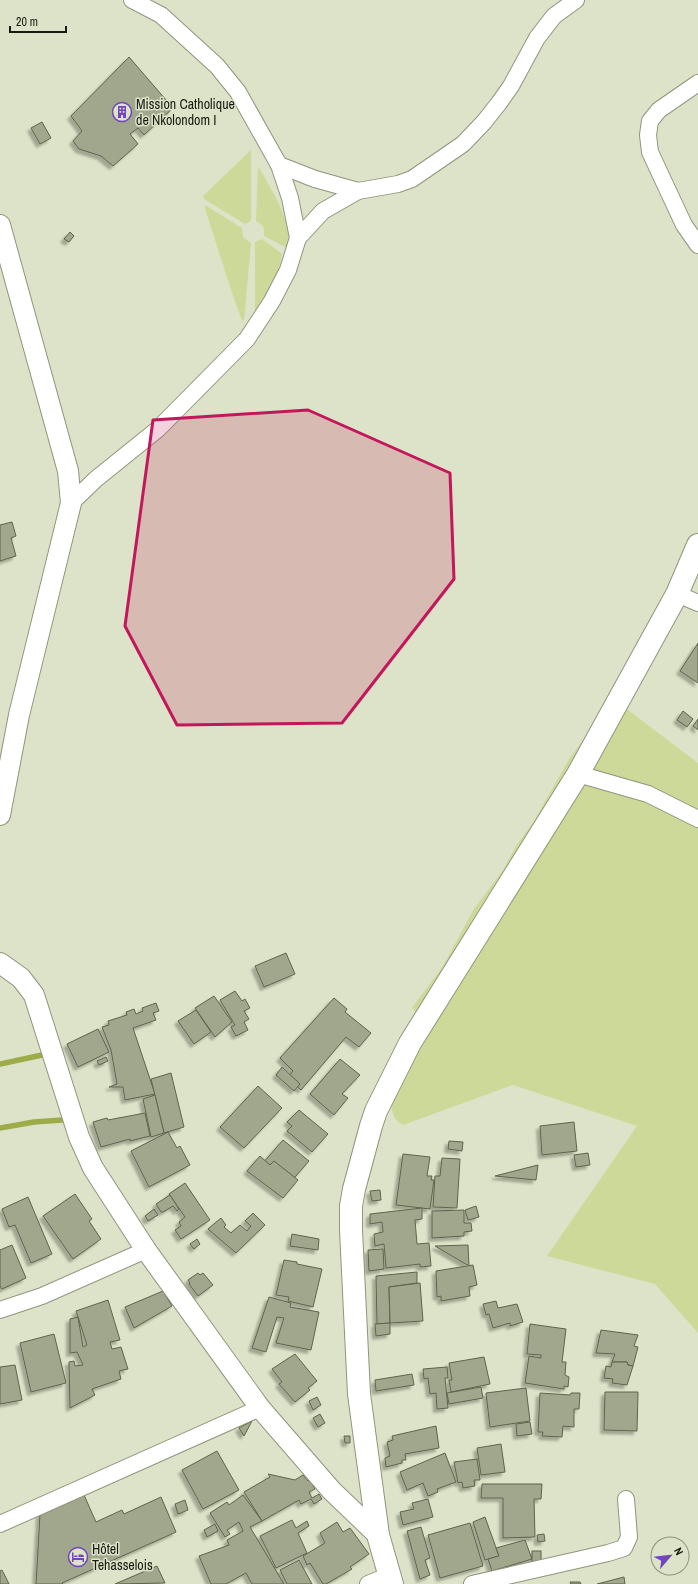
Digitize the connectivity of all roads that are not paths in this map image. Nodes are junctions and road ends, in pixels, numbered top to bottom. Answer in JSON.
{"nodes":[{"id":1,"x":132,"y":0,"type":"edge"},
{"id":2,"x":576,"y":0,"type":"edge"},
{"id":3,"x":698,"y":83,"type":"edge"},
{"id":4,"x":279,"y":165,"type":"junction"},
{"id":5,"x":358,"y":192,"type":"junction"},
{"id":6,"x":0,"y":225,"type":"edge"},
{"id":7,"x":298,"y":238,"type":"junction"},
{"id":8,"x":698,"y":245,"type":"edge"},
{"id":9,"x":71,"y":503,"type":"junction"},
{"id":10,"x":698,"y":545,"type":"edge"},
{"id":11,"x":677,"y":594,"type":"junction"},
{"id":12,"x":698,"y":603,"type":"edge"},
{"id":13,"x":578,"y":774,"type":"junction"},
{"id":14,"x":0,"y":815,"type":"edge"},
{"id":15,"x":698,"y":819,"type":"edge"},
{"id":16,"x":0,"y":963,"type":"edge"},
{"id":17,"x":146,"y":1250,"type":"junction"},
{"id":18,"x":0,"y":1310,"type":"edge"},
{"id":19,"x":260,"y":1408,"type":"junction"},
{"id":20,"x":626,"y":1499,"type":"dead end"},
{"id":21,"x":0,"y":1524,"type":"edge"},
{"id":22,"x":378,"y":1535,"type":"junction"},
{"id":23,"x":391,"y":1579,"type":"edge"},
{"id":24,"x":368,"y":1584,"type":"edge"},
{"id":25,"x":472,"y":1584,"type":"edge"}],
"edges":[{"from":1,"to":4,"type":"street"},
{"from":2,"to":5,"type":"street"},
{"from":3,"to":8,"type":"street"},
{"from":4,"to":5,"type":"street"},
{"from":4,"to":7,"type":"street"},
{"from":5,"to":7,"type":"street"},
{"from":6,"to":9,"type":"street"},
{"from":7,"to":9,"type":"street"},
{"from":9,"to":14,"type":"street"},
{"from":10,"to":11,"type":"main road"},
{"from":11,"to":12,"type":"street"},
{"from":11,"to":13,"type":"main road"},
{"from":13,"to":15,"type":"street"},
{"from":13,"to":22,"type":"main road"},
{"from":16,"to":17,"type":"street"},
{"from":17,"to":18,"type":"street"},
{"from":17,"to":19,"type":"street"},
{"from":19,"to":21,"type":"street"},
{"from":19,"to":22,"type":"street"},
{"from":20,"to":25,"type":"street"},
{"from":22,"to":23,"type":"main road"},
{"from":23,"to":24,"type":"street"}]}
